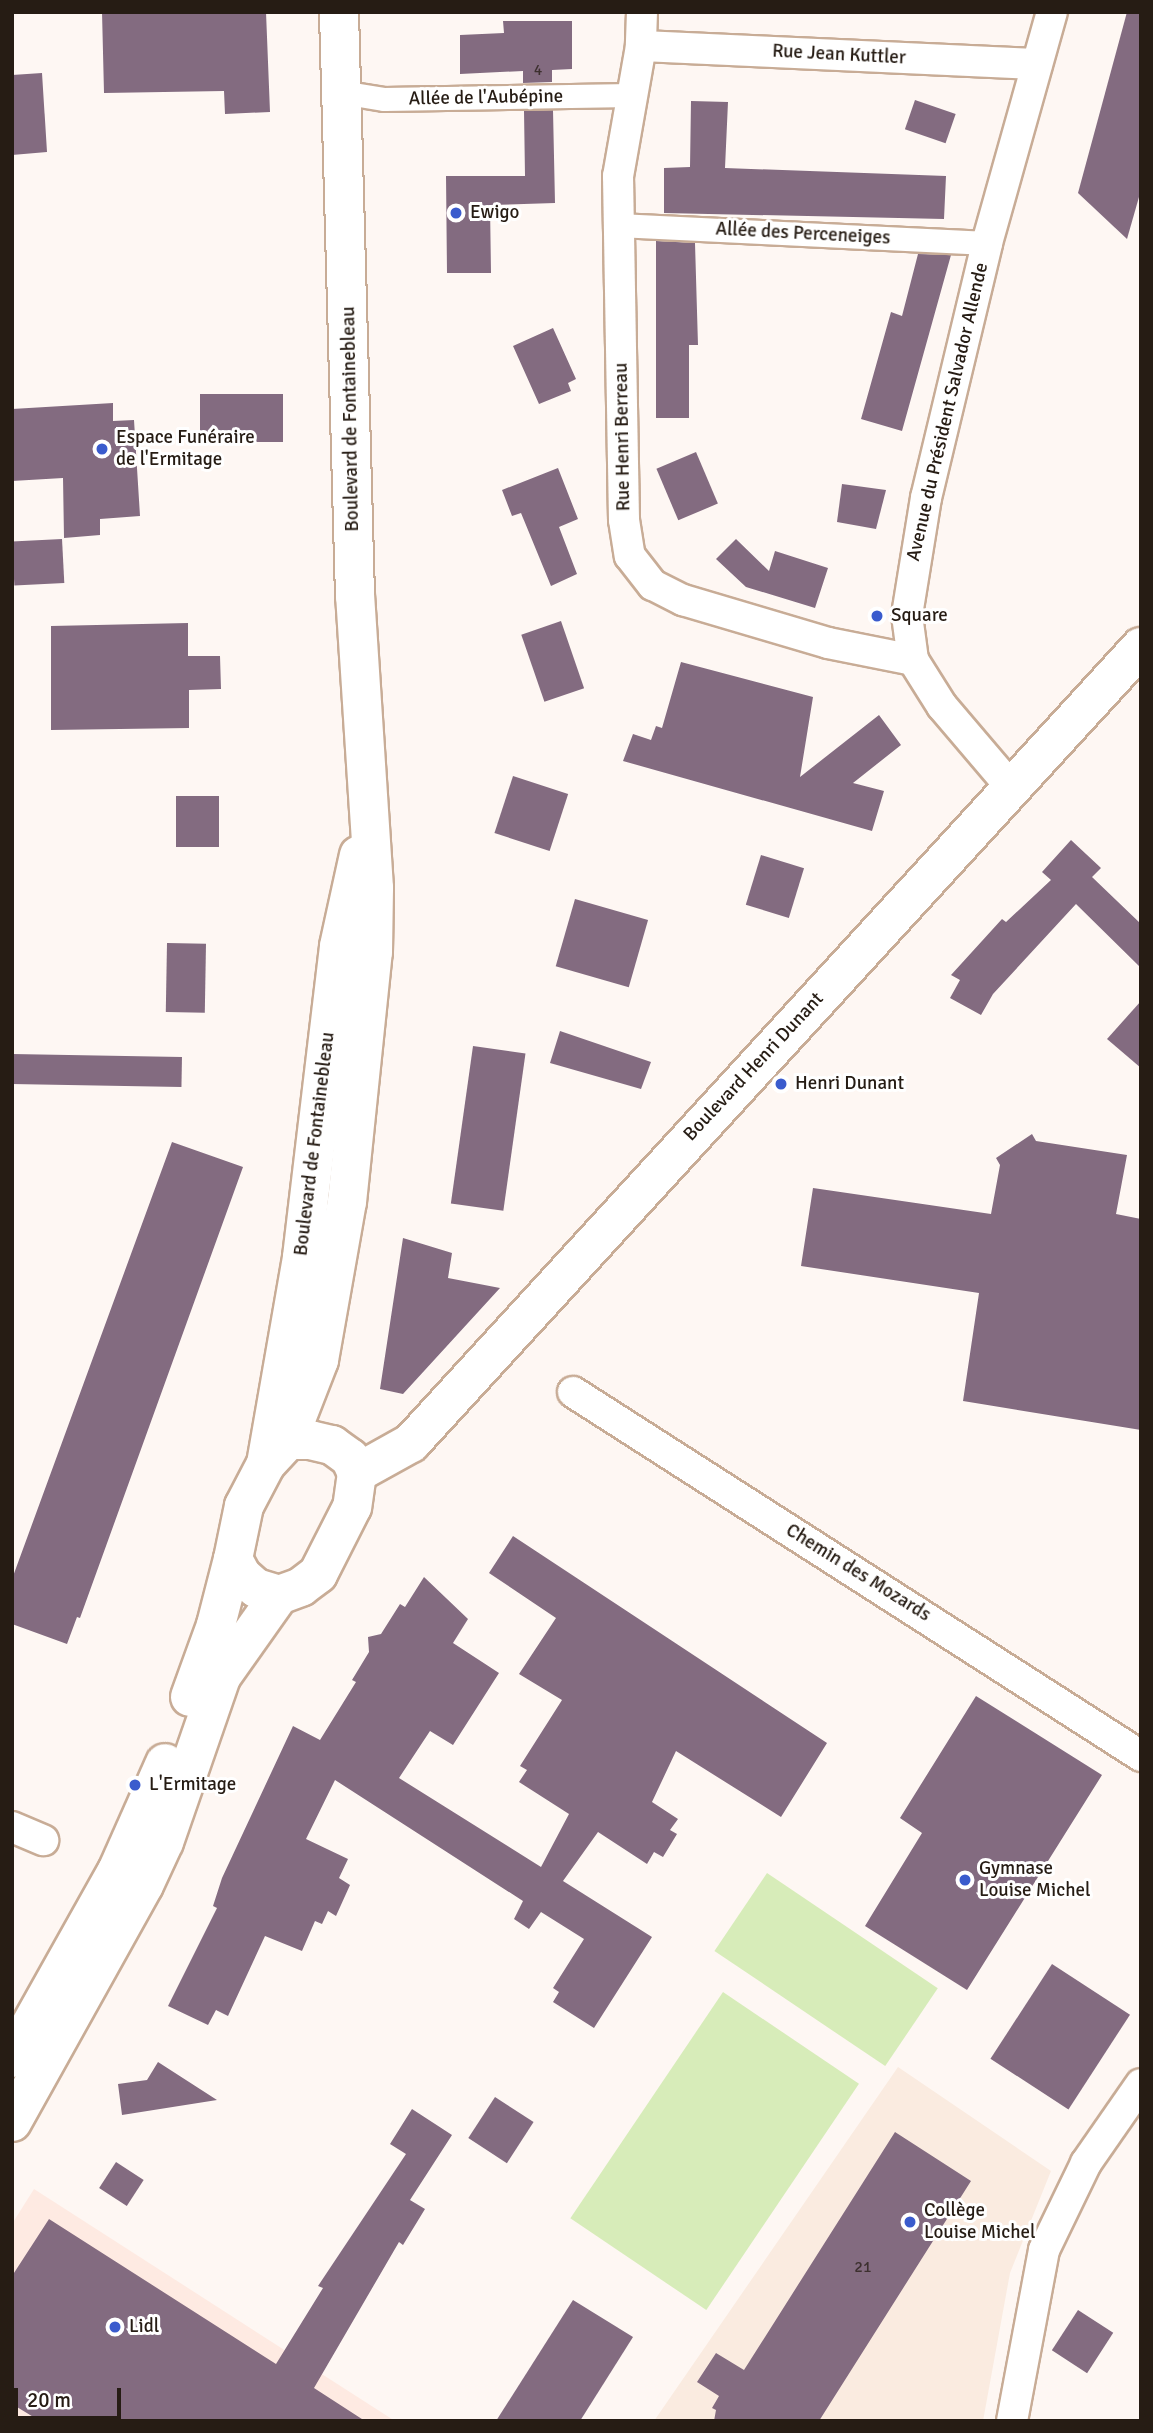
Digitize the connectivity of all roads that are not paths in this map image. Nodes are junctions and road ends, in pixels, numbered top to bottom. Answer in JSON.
{"nodes":[{"id":1,"x":339,"y":12,"type":"edge"},
{"id":2,"x":642,"y":12,"type":"edge"},
{"id":3,"x":1052,"y":12,"type":"edge"},
{"id":4,"x":641,"y":46,"type":"junction"},
{"id":5,"x":1037,"y":64,"type":"junction"},
{"id":6,"x":341,"y":92,"type":"junction"},
{"id":7,"x":632,"y":95,"type":"junction"},
{"id":8,"x":619,"y":225,"type":"junction"},
{"id":9,"x":987,"y":243,"type":"junction"},
{"id":10,"x":1141,"y":647,"type":"edge"},
{"id":11,"x":912,"y":660,"type":"junction"},
{"id":12,"x":1012,"y":787,"type":"junction"},
{"id":13,"x":573,"y":1392,"type":"dead end"},
{"id":14,"x":277,"y":1452,"type":"junction"},
{"id":15,"x":358,"y":1473,"type":"junction"},
{"id":16,"x":233,"y":1559,"type":"junction"},
{"id":17,"x":279,"y":1595,"type":"junction"},
{"id":18,"x":1141,"y":1756,"type":"edge"},
{"id":19,"x":12,"y":1827,"type":"edge"},
{"id":20,"x":43,"y":1840,"type":"dead end"},
{"id":21,"x":12,"y":2058,"type":"edge"},
{"id":22,"x":1141,"y":2084,"type":"edge"},
{"id":23,"x":12,"y":2122,"type":"edge"},
{"id":24,"x":1012,"y":2421,"type":"edge"}],
"edges":[{"from":1,"to":6,"type":"main road","name":"Boulevard de Fontainebleau"},
{"from":2,"to":4,"type":"street","name":"Rue Henri Berreau"},
{"from":3,"to":5,"type":"street","name":"Avenue du Président Salvador Allende"},
{"from":4,"to":5,"type":"street","name":"Rue Jean Kuttler"},
{"from":4,"to":7,"type":"street","name":"Rue Henri Berreau"},
{"from":5,"to":9,"type":"street","name":"Avenue du Président Salvador Allende"},
{"from":6,"to":7,"type":"street","name":"Allée de l'Aubépine"},
{"from":6,"to":14,"type":"main road","name":"Boulevard de Fontainebleau"},
{"from":7,"to":8,"type":"street","name":"Rue Henri Berreau"},
{"from":8,"to":9,"type":"street","name":"Allée des Perceneiges"},
{"from":8,"to":11,"type":"street","name":"Rue Henri Berreau"},
{"from":9,"to":11,"type":"street","name":"Avenue du Président Salvador Allende"},
{"from":10,"to":12,"type":"main road","name":"Boulevard Henri Dunant"},
{"from":11,"to":12,"type":"street","name":"Avenue du Président Salvador Allende"},
{"from":12,"to":15,"type":"main road","name":"Boulevard Henri Dunant"},
{"from":13,"to":18,"type":"street","name":"Chemin des Mozards"},
{"from":14,"to":15,"type":"main road"},
{"from":14,"to":16,"type":"main road"},
{"from":15,"to":17,"type":"main road"},
{"from":16,"to":17,"type":"main road"},
{"from":16,"to":21,"type":"main road"},
{"from":17,"to":23,"type":"main road"},
{"from":19,"to":20,"type":"street"},
{"from":22,"to":24,"type":"street"}]}
